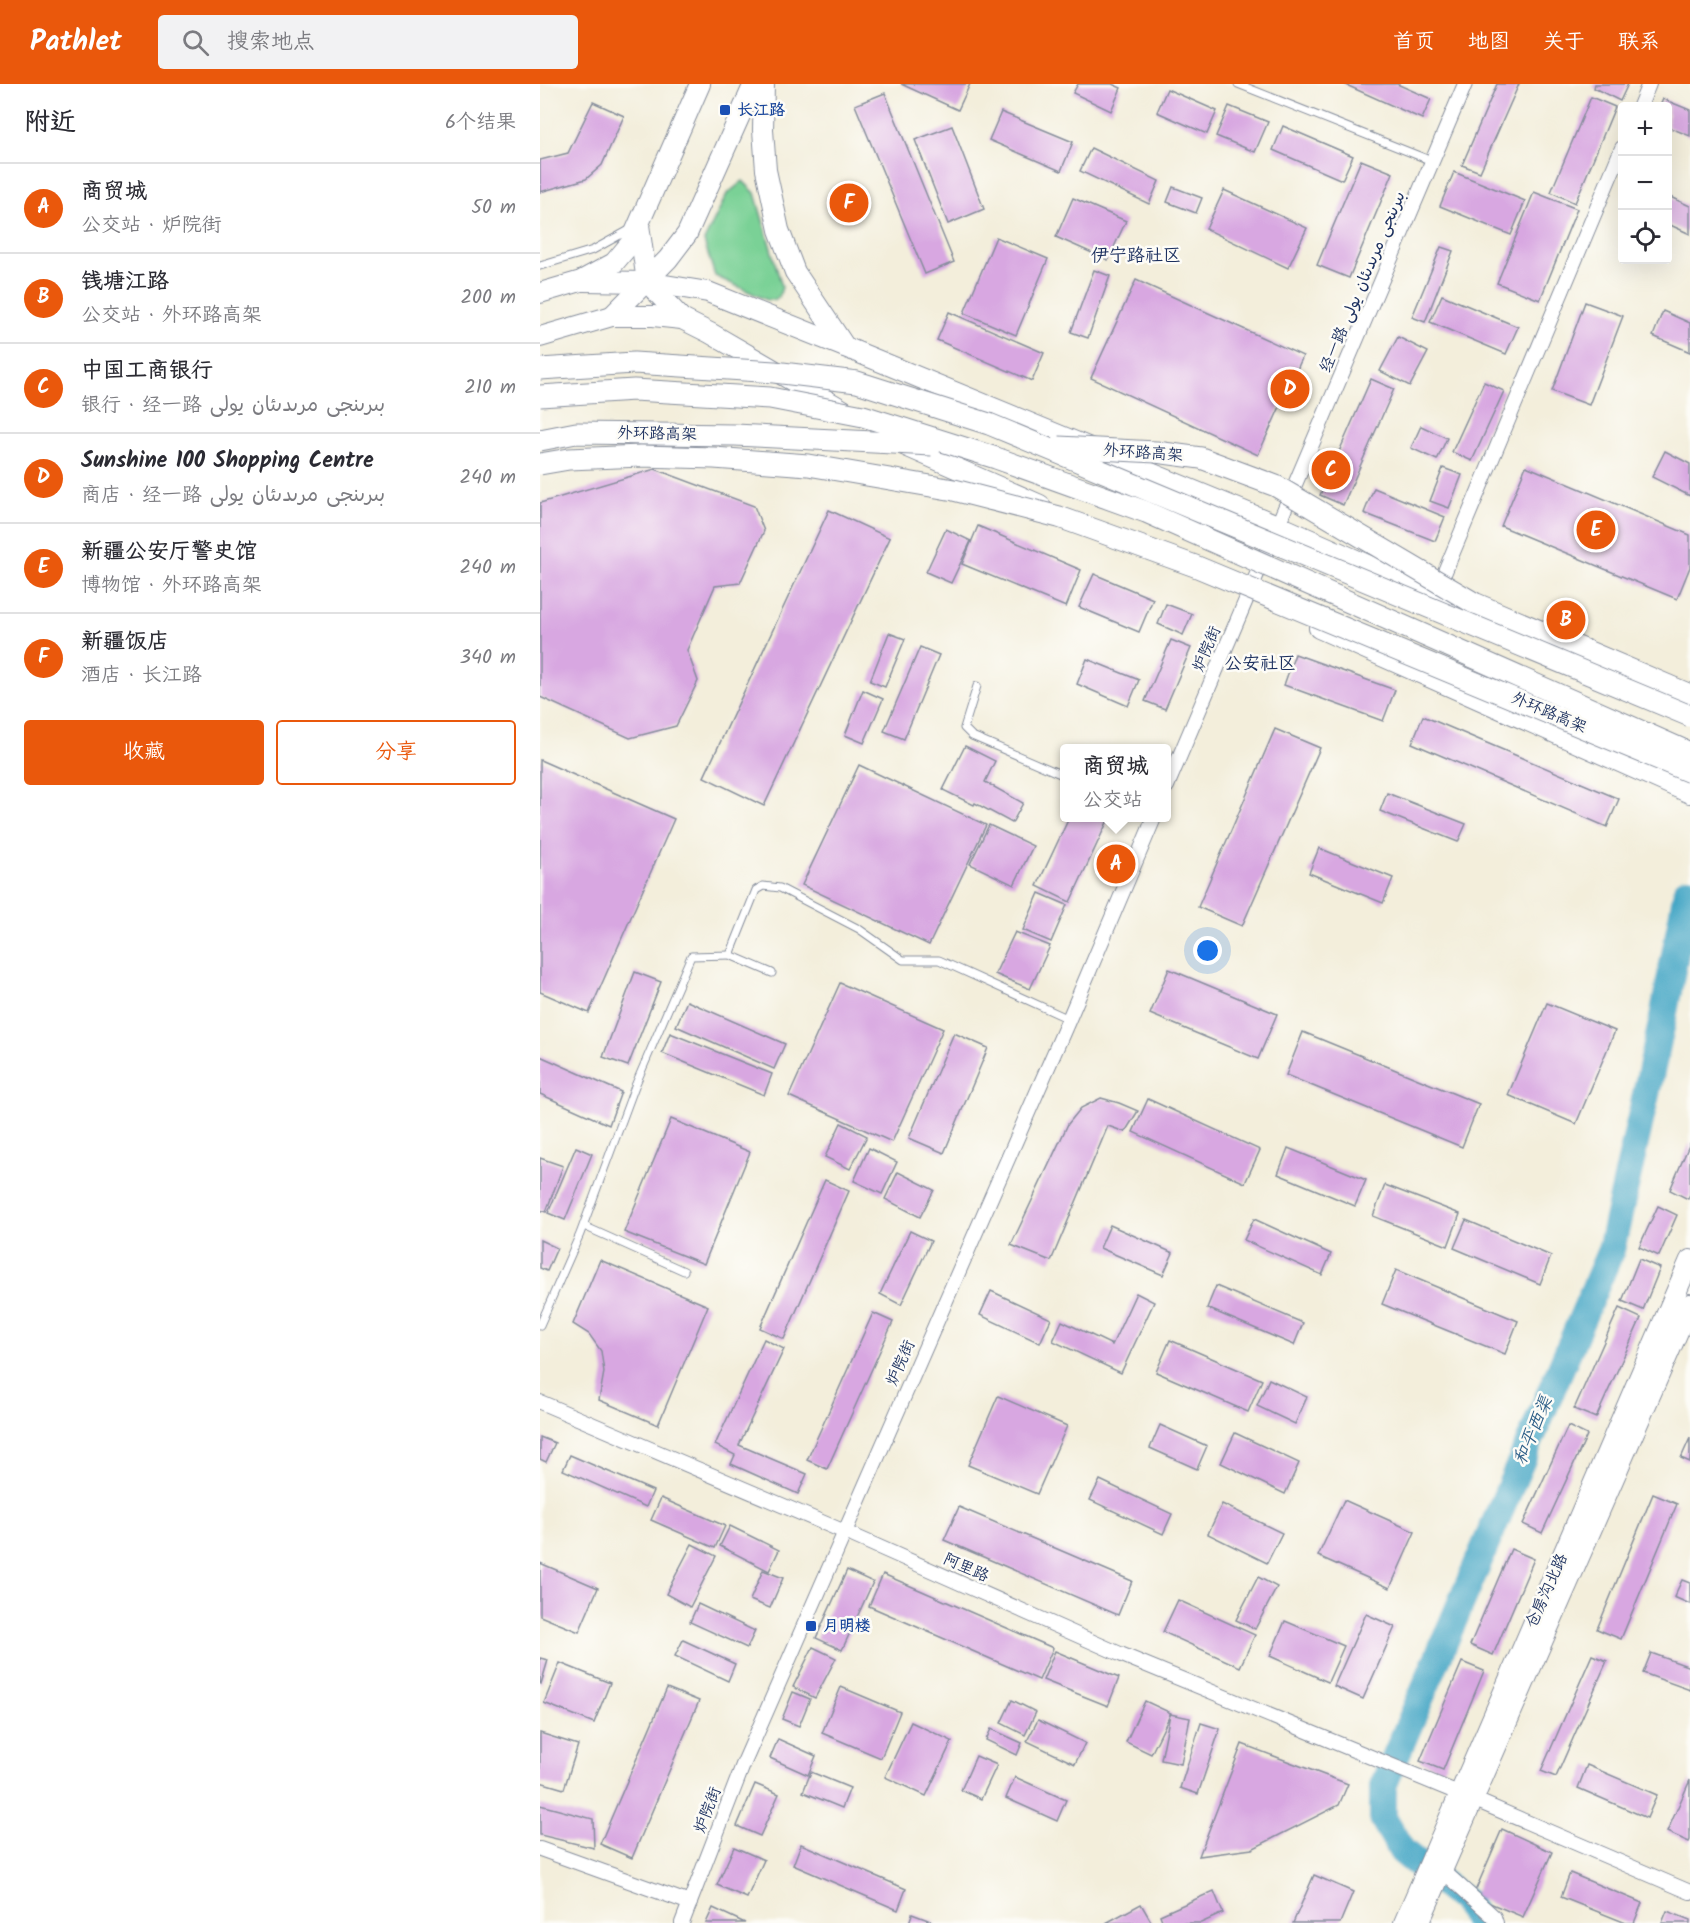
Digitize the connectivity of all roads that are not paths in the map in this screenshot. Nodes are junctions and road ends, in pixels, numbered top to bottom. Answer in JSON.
{"nodes":[{"id":1,"x":700,"y":84,"type":"edge"},
{"id":2,"x":754,"y":84,"type":"edge"},
{"id":3,"x":764,"y":84,"type":"edge"},
{"id":4,"x":1238,"y":84,"type":"edge"},
{"id":5,"x":1465,"y":84,"type":"edge"},
{"id":6,"x":1649,"y":84,"type":"edge"},
{"id":7,"x":1642,"y":102,"type":"edge"},
{"id":8,"x":1620,"y":156,"type":"edge"},
{"id":9,"x":1432,"y":161,"type":"junction"},
{"id":10,"x":639,"y":225,"type":"junction"},
{"id":11,"x":540,"y":266,"type":"edge"},
{"id":12,"x":581,"y":281,"type":"junction"},
{"id":13,"x":647,"y":282,"type":"junction"},
{"id":14,"x":540,"y":293,"type":"edge"},
{"id":15,"x":612,"y":316,"type":"junction"},
{"id":16,"x":682,"y":319,"type":"junction"},
{"id":17,"x":540,"y":337,"type":"edge"},
{"id":18,"x":845,"y":347,"type":"junction"},
{"id":19,"x":540,"y":369,"type":"edge"},
{"id":20,"x":634,"y":390,"type":"junction"},
{"id":21,"x":540,"y":396,"type":"edge"},
{"id":22,"x":540,"y":402,"type":"edge"},
{"id":23,"x":540,"y":440,"type":"edge"},
{"id":24,"x":540,"y":464,"type":"edge"},
{"id":25,"x":1277,"y":525,"type":"junction"},
{"id":26,"x":1248,"y":596,"type":"junction"},
{"id":27,"x":1434,"y":596,"type":"junction"},
{"id":28,"x":977,"y":686,"type":"dead end"},
{"id":29,"x":1690,"y":695,"type":"edge"},
{"id":30,"x":1690,"y":704,"type":"edge"},
{"id":31,"x":1690,"y":716,"type":"edge"},
{"id":32,"x":1690,"y":753,"type":"edge"},
{"id":33,"x":1690,"y":771,"type":"edge"},
{"id":34,"x":1060,"y":774,"type":"edge"},
{"id":35,"x":1171,"y":777,"type":"edge"},
{"id":36,"x":1690,"y":793,"type":"edge"},
{"id":37,"x":1152,"y":822,"type":"edge"},
{"id":38,"x":730,"y":955,"type":"junction"},
{"id":39,"x":772,"y":973,"type":"dead end"},
{"id":40,"x":1070,"y":1020,"type":"junction"},
{"id":41,"x":584,"y":1226,"type":"junction"},
{"id":42,"x":1690,"y":1260,"type":"edge"},
{"id":43,"x":684,"y":1271,"type":"dead end"},
{"id":44,"x":1690,"y":1304,"type":"edge"},
{"id":45,"x":540,"y":1325,"type":"edge"},
{"id":46,"x":540,"y":1402,"type":"edge"},
{"id":47,"x":845,"y":1532,"type":"junction"},
{"id":48,"x":1466,"y":1796,"type":"junction"},
{"id":49,"x":540,"y":1849,"type":"edge"},
{"id":50,"x":1434,"y":1875,"type":"junction"},
{"id":51,"x":1690,"y":1892,"type":"edge"},
{"id":52,"x":690,"y":1903,"type":"junction"},
{"id":53,"x":682,"y":1923,"type":"edge"},
{"id":54,"x":1404,"y":1923,"type":"edge"},
{"id":55,"x":1419,"y":1923,"type":"edge"},
{"id":56,"x":1496,"y":1923,"type":"edge"}],
"edges":[{"from":1,"to":10,"type":"main road"},
{"from":2,"to":13,"type":"main road"},
{"from":3,"to":18,"type":"main road"},
{"from":4,"to":9,"type":"lane"},
{"from":5,"to":9,"type":"street","name":"经一路 بىرىنجى مرىدىئان يولى"},
{"from":6,"to":7,"type":"street"},
{"from":8,"to":27,"type":"street"},
{"from":9,"to":25,"type":"street","name":"经一路 بىرىنجى مرىدىئان يولى"},
{"from":10,"to":11,"type":"lane"},
{"from":10,"to":12,"type":"main road"},
{"from":10,"to":13,"type":"main road"},
{"from":12,"to":13,"type":"main road"},
{"from":12,"to":14,"type":"main road"},
{"from":13,"to":15,"type":"main road"},
{"from":13,"to":16,"type":"main road"},
{"from":13,"to":18,"type":"main road"},
{"from":15,"to":16,"type":"main road"},
{"from":15,"to":17,"type":"main road"},
{"from":16,"to":26,"type":"main road"},
{"from":18,"to":25,"type":"main road"},
{"from":19,"to":31,"type":"highway","bridge":true},
{"from":20,"to":21,"type":"highway","bridge":true},
{"from":20,"to":22,"type":"highway","bridge":true},
{"from":20,"to":32,"type":"highway","bridge":true},
{"from":23,"to":29,"type":"highway","name":"外环路高架","bridge":true},
{"from":24,"to":33,"type":"highway","name":"外环路高架","bridge":true},
{"from":25,"to":26,"type":"street","name":"炉院街"},
{"from":25,"to":27,"type":"main road"},
{"from":26,"to":35,"type":"street","name":"炉院街"},
{"from":26,"to":36,"type":"main road"},
{"from":27,"to":30,"type":"main road"},
{"from":28,"to":34,"type":"lane"},
{"from":37,"to":40,"type":"street","name":"炉院街"},
{"from":38,"to":39,"type":"lane"},
{"from":38,"to":40,"type":"lane"},
{"from":38,"to":41,"type":"lane"},
{"from":40,"to":47,"type":"street","name":"炉院街"},
{"from":41,"to":43,"type":"lane"},
{"from":41,"to":45,"type":"lane"},
{"from":42,"to":48,"type":"main road","name":"仓房沟北路"},
{"from":44,"to":48,"type":"main road","name":"仓房沟北路"},
{"from":46,"to":47,"type":"street","name":"阿里路"},
{"from":47,"to":48,"type":"street","name":"阿里路"},
{"from":47,"to":52,"type":"street","name":"炉院街"},
{"from":48,"to":50,"type":"main road","name":"仓房沟北路"},
{"from":48,"to":51,"type":"street","name":"阿里路"},
{"from":49,"to":52,"type":"street"},
{"from":50,"to":54,"type":"main road","name":"仓房沟北路"},
{"from":50,"to":55,"type":"main road","name":"仓房沟北路"},
{"from":50,"to":56,"type":"street"},
{"from":52,"to":53,"type":"street","name":"炉院街"}]}
